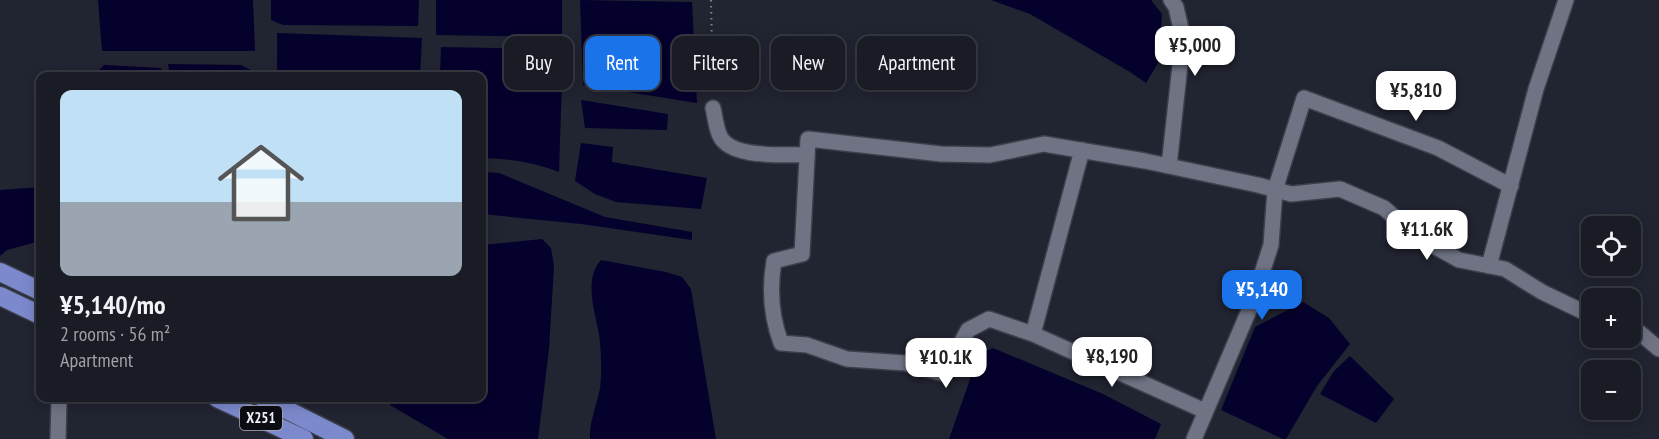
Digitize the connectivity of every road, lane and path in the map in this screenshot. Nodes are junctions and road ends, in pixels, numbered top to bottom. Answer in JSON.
{"nodes":[{"id":1,"x":711,"y":0,"type":"edge"},
{"id":2,"x":1171,"y":0,"type":"edge"},
{"id":3,"x":1566,"y":0,"type":"edge"},
{"id":4,"x":713,"y":108,"type":"joint"},
{"id":5,"x":1082,"y":150,"type":"junction"},
{"id":6,"x":807,"y":155,"type":"junction"},
{"id":7,"x":1169,"y":166,"type":"junction"},
{"id":8,"x":1511,"y":186,"type":"junction"},
{"id":9,"x":1275,"y":190,"type":"junction"},
{"id":10,"x":1489,"y":266,"type":"junction"},
{"id":11,"x":3,"y":274,"type":"edge"},
{"id":12,"x":36,"y":289,"type":"edge"},
{"id":13,"x":0,"y":296,"type":"edge"},
{"id":14,"x":1581,"y":311,"type":"edge"},
{"id":15,"x":36,"y":313,"type":"edge"},
{"id":16,"x":1033,"y":334,"type":"junction"},
{"id":17,"x":1641,"y":334,"type":"edge"},
{"id":18,"x":1659,"y":349,"type":"edge"},
{"id":19,"x":59,"y":402,"type":"edge"},
{"id":20,"x":225,"y":402,"type":"edge"},
{"id":21,"x":271,"y":402,"type":"edge"},
{"id":22,"x":1205,"y":411,"type":"junction"},
{"id":23,"x":58,"y":439,"type":"edge"},
{"id":24,"x":304,"y":439,"type":"edge"},
{"id":25,"x":345,"y":439,"type":"edge"},
{"id":26,"x":1194,"y":439,"type":"edge"}],
"edges":[{"from":1,"to":4,"type":"path"},
{"from":2,"to":7,"type":"street"},
{"from":3,"to":8,"type":"street"},
{"from":4,"to":6,"type":"street"},
{"from":5,"to":6,"type":"street"},
{"from":5,"to":7,"type":"street"},
{"from":5,"to":16,"type":"street"},
{"from":6,"to":16,"type":"street"},
{"from":7,"to":9,"type":"street"},
{"from":8,"to":9,"type":"street"},
{"from":8,"to":10,"type":"street"},
{"from":9,"to":10,"type":"street"},
{"from":9,"to":22,"type":"street"},
{"from":10,"to":14,"type":"street"},
{"from":11,"to":12,"type":"main road"},
{"from":13,"to":15,"type":"main road"},
{"from":16,"to":22,"type":"street"},
{"from":17,"to":18,"type":"street"},
{"from":19,"to":23,"type":"street"},
{"from":20,"to":24,"type":"main road","number":"X251"},
{"from":21,"to":25,"type":"main road","number":"X251"},
{"from":22,"to":26,"type":"street"}]}
